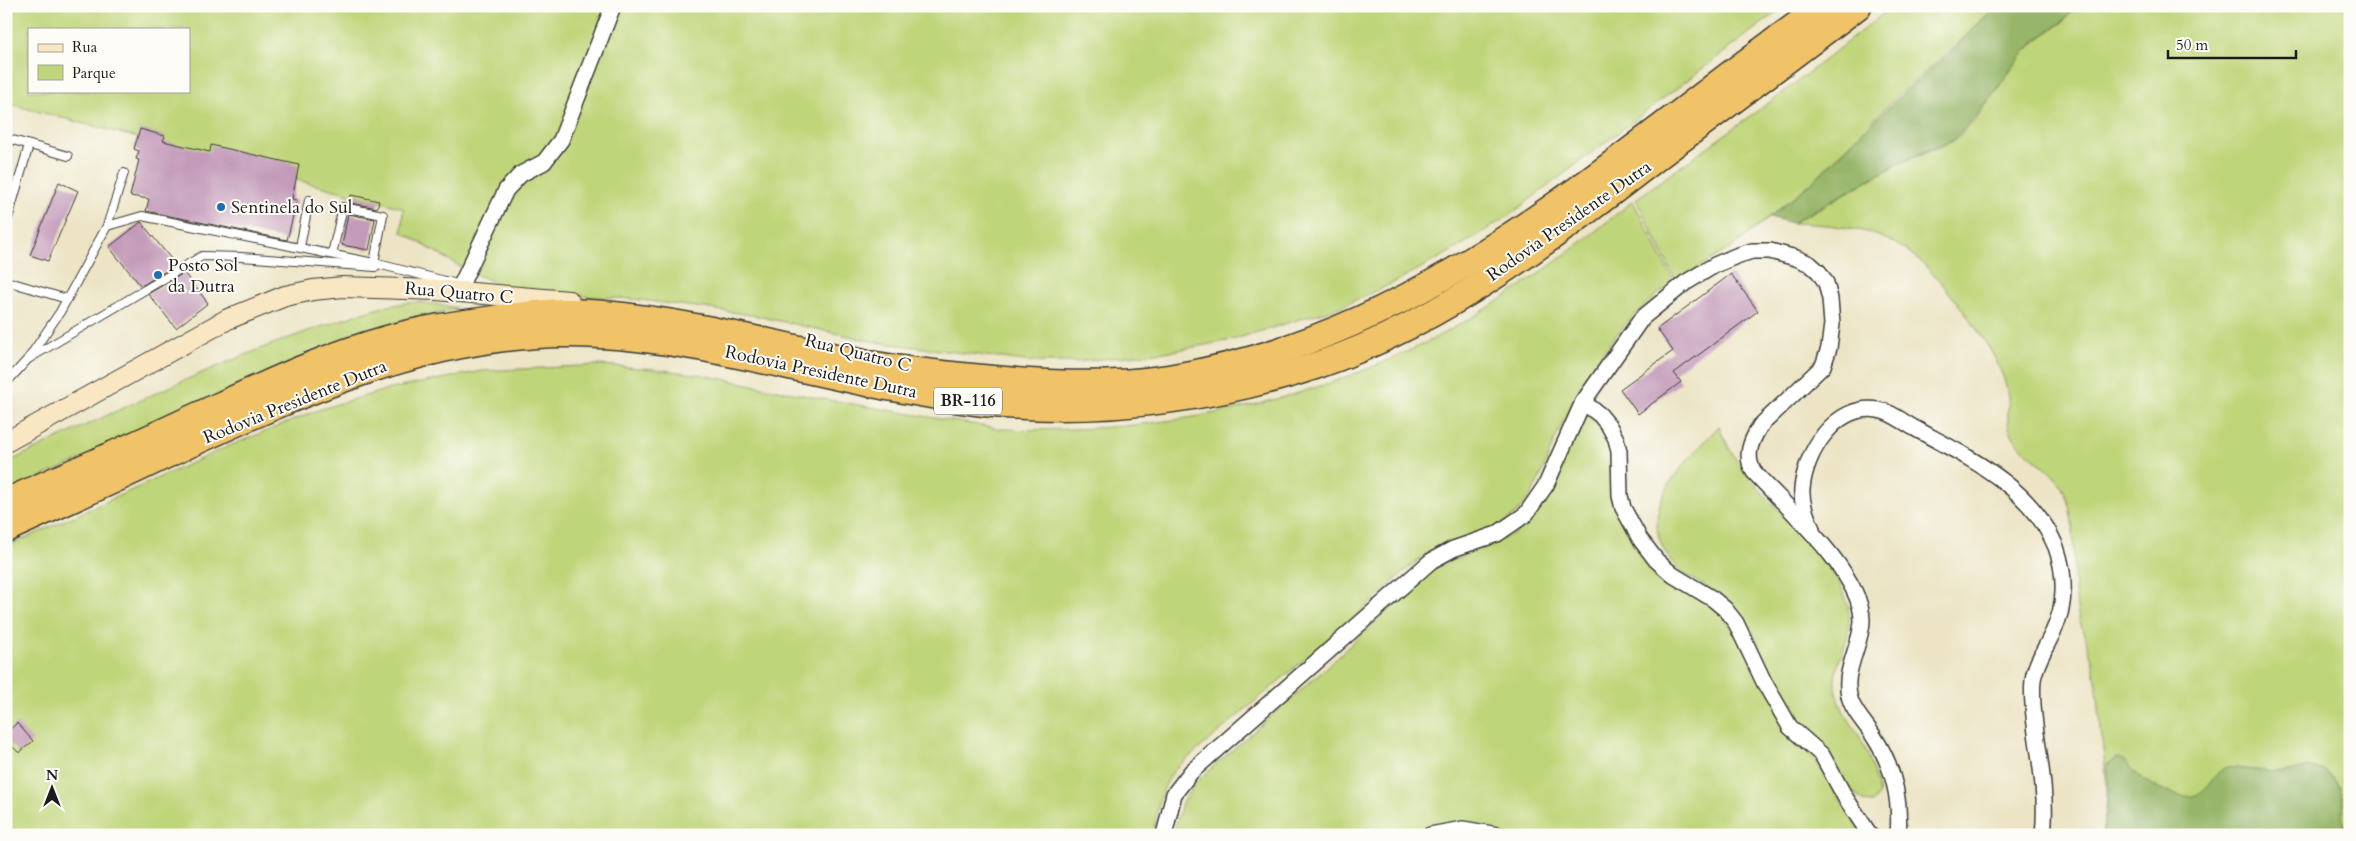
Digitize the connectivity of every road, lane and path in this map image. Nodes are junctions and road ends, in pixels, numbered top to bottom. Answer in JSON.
{"nodes":[{"id":1,"x":613,"y":6,"type":"edge"},
{"id":2,"x":1822,"y":6,"type":"edge"},
{"id":3,"x":1858,"y":6,"type":"edge"},
{"id":4,"x":6,"y":138,"type":"edge"},
{"id":5,"x":28,"y":145,"type":"junction"},
{"id":6,"x":68,"y":156,"type":"dead end"},
{"id":7,"x":124,"y":172,"type":"dead end"},
{"id":8,"x":310,"y":200,"type":"dead end"},
{"id":9,"x":6,"y":224,"type":"edge"},
{"id":10,"x":107,"y":226,"type":"junction"},
{"id":11,"x":300,"y":248,"type":"junction"},
{"id":12,"x":332,"y":254,"type":"junction"},
{"id":13,"x":374,"y":263,"type":"junction"},
{"id":14,"x":407,"y":270,"type":"junction"},
{"id":15,"x":6,"y":281,"type":"edge"},
{"id":16,"x":462,"y":285,"type":"junction"},
{"id":17,"x":501,"y":296,"type":"junction"},
{"id":18,"x":67,"y":299,"type":"junction"},
{"id":19,"x":28,"y":359,"type":"junction"},
{"id":20,"x":941,"y":374,"type":"junction"},
{"id":21,"x":6,"y":383,"type":"edge"},
{"id":22,"x":1583,"y":402,"type":"junction"},
{"id":23,"x":6,"y":442,"type":"edge"},
{"id":24,"x":6,"y":502,"type":"edge"},
{"id":25,"x":6,"y":529,"type":"edge"},
{"id":26,"x":1815,"y":537,"type":"junction"},
{"id":27,"x":1164,"y":835,"type":"edge"},
{"id":28,"x":1430,"y":835,"type":"edge"},
{"id":29,"x":1498,"y":835,"type":"edge"},
{"id":30,"x":1870,"y":835,"type":"edge"},
{"id":31,"x":1898,"y":835,"type":"edge"},
{"id":32,"x":2043,"y":835,"type":"edge"}],
"edges":[{"from":1,"to":16,"type":"street"},
{"from":2,"to":20,"type":"highway","name":"Rodovia Presidente Dutra","number":"BR-116"},
{"from":3,"to":25,"type":"highway","name":"Rodovia Presidente Dutra","number":"BR-116"},
{"from":4,"to":5,"type":"lane"},
{"from":5,"to":6,"type":"lane"},
{"from":5,"to":9,"type":"lane"},
{"from":7,"to":10,"type":"lane"},
{"from":8,"to":11,"type":"lane"},
{"from":10,"to":11,"type":"lane"},
{"from":10,"to":18,"type":"lane"},
{"from":11,"to":12,"type":"lane"},
{"from":12,"to":13,"type":"lane"},
{"from":12,"to":13,"type":"lane"},
{"from":13,"to":14,"type":"lane"},
{"from":14,"to":16,"type":"lane"},
{"from":14,"to":19,"type":"lane"},
{"from":15,"to":18,"type":"lane"},
{"from":16,"to":17,"type":"lane"},
{"from":17,"to":20,"type":"street","name":"Rua Quatro C"},
{"from":17,"to":23,"type":"street","name":"Rua Quatro C"},
{"from":18,"to":19,"type":"lane"},
{"from":19,"to":21,"type":"lane"},
{"from":20,"to":24,"type":"highway","name":"Rodovia Presidente Dutra","number":"BR-116"},
{"from":22,"to":26,"type":"street"},
{"from":22,"to":27,"type":"street"},
{"from":22,"to":30,"type":"street"},
{"from":26,"to":31,"type":"street"},
{"from":26,"to":32,"type":"street"},
{"from":28,"to":29,"type":"street"}]}
